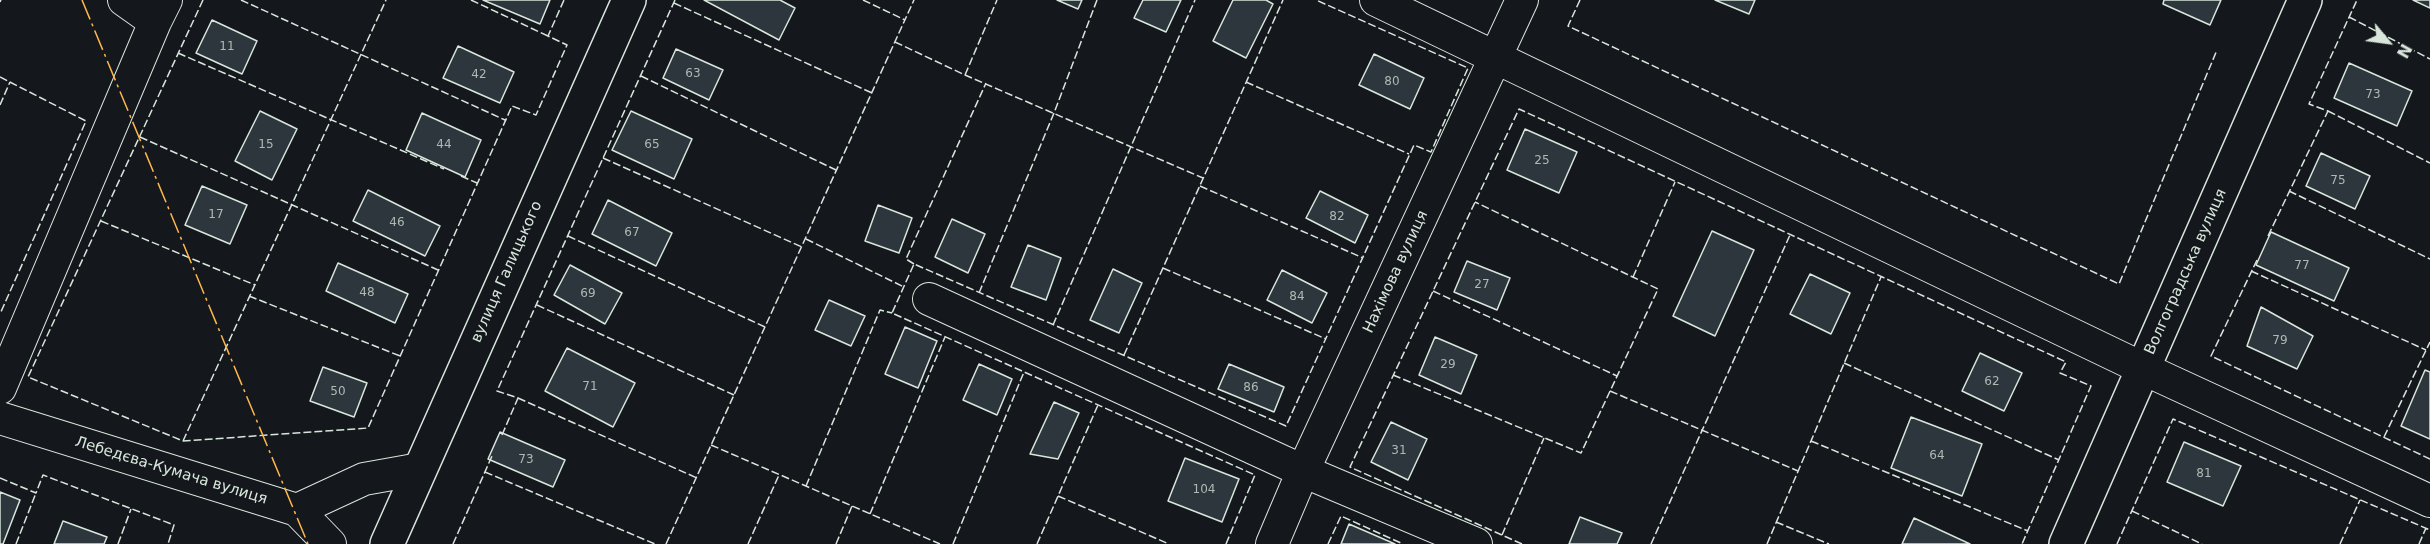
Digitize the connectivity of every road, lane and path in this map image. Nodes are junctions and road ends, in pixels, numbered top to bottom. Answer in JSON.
{"nodes":[{"id":1,"x":124,"y":0,"type":"edge"},
{"id":2,"x":628,"y":0,"type":"edge"},
{"id":3,"x":1376,"y":0,"type":"edge"},
{"id":4,"x":1522,"y":0,"type":"edge"},
{"id":5,"x":2305,"y":0,"type":"edge"},
{"id":6,"x":161,"y":11,"type":"edge"},
{"id":7,"x":1496,"y":58,"type":"junction"},
{"id":8,"x":929,"y":299,"type":"dead end"},
{"id":9,"x":2144,"y":369,"type":"junction"},
{"id":10,"x":0,"y":388,"type":"edge"},
{"id":11,"x":0,"y":418,"type":"edge"},
{"id":12,"x":420,"y":469,"type":"junction"},
{"id":13,"x":1303,"y":471,"type":"junction"},
{"id":14,"x":2430,"y":501,"type":"edge"},
{"id":15,"x":297,"y":510,"type":"junction"},
{"id":16,"x":330,"y":544,"type":"edge"},
{"id":17,"x":387,"y":544,"type":"edge"},
{"id":18,"x":1272,"y":544,"type":"edge"},
{"id":19,"x":1476,"y":544,"type":"edge"},
{"id":20,"x":2066,"y":544,"type":"edge"}],
"edges":[{"from":1,"to":6,"type":"street"},
{"from":2,"to":12,"type":"street","name":"вулиця Галицького"},
{"from":3,"to":7,"type":"street"},
{"from":4,"to":7,"type":"street","name":"Нахімова вулиця"},
{"from":5,"to":9,"type":"street","name":"Волгоградська вулиця"},
{"from":6,"to":10,"type":"street"},
{"from":7,"to":9,"type":"street"},
{"from":7,"to":13,"type":"street","name":"Нахімова вулиця"},
{"from":8,"to":13,"type":"street"},
{"from":9,"to":14,"type":"street"},
{"from":9,"to":20,"type":"street","name":"Волгоградська вулиця"},
{"from":11,"to":15,"type":"street","name":"Лебедєва-Кумача вулиця"},
{"from":12,"to":15,"type":"street"},
{"from":12,"to":17,"type":"street","name":"вулиця Галицького"},
{"from":13,"to":18,"type":"street","name":"Нахімова вулиця"},
{"from":13,"to":19,"type":"street"},
{"from":15,"to":16,"type":"street","name":"Лебедєва-Кумача вулиця"}]}
